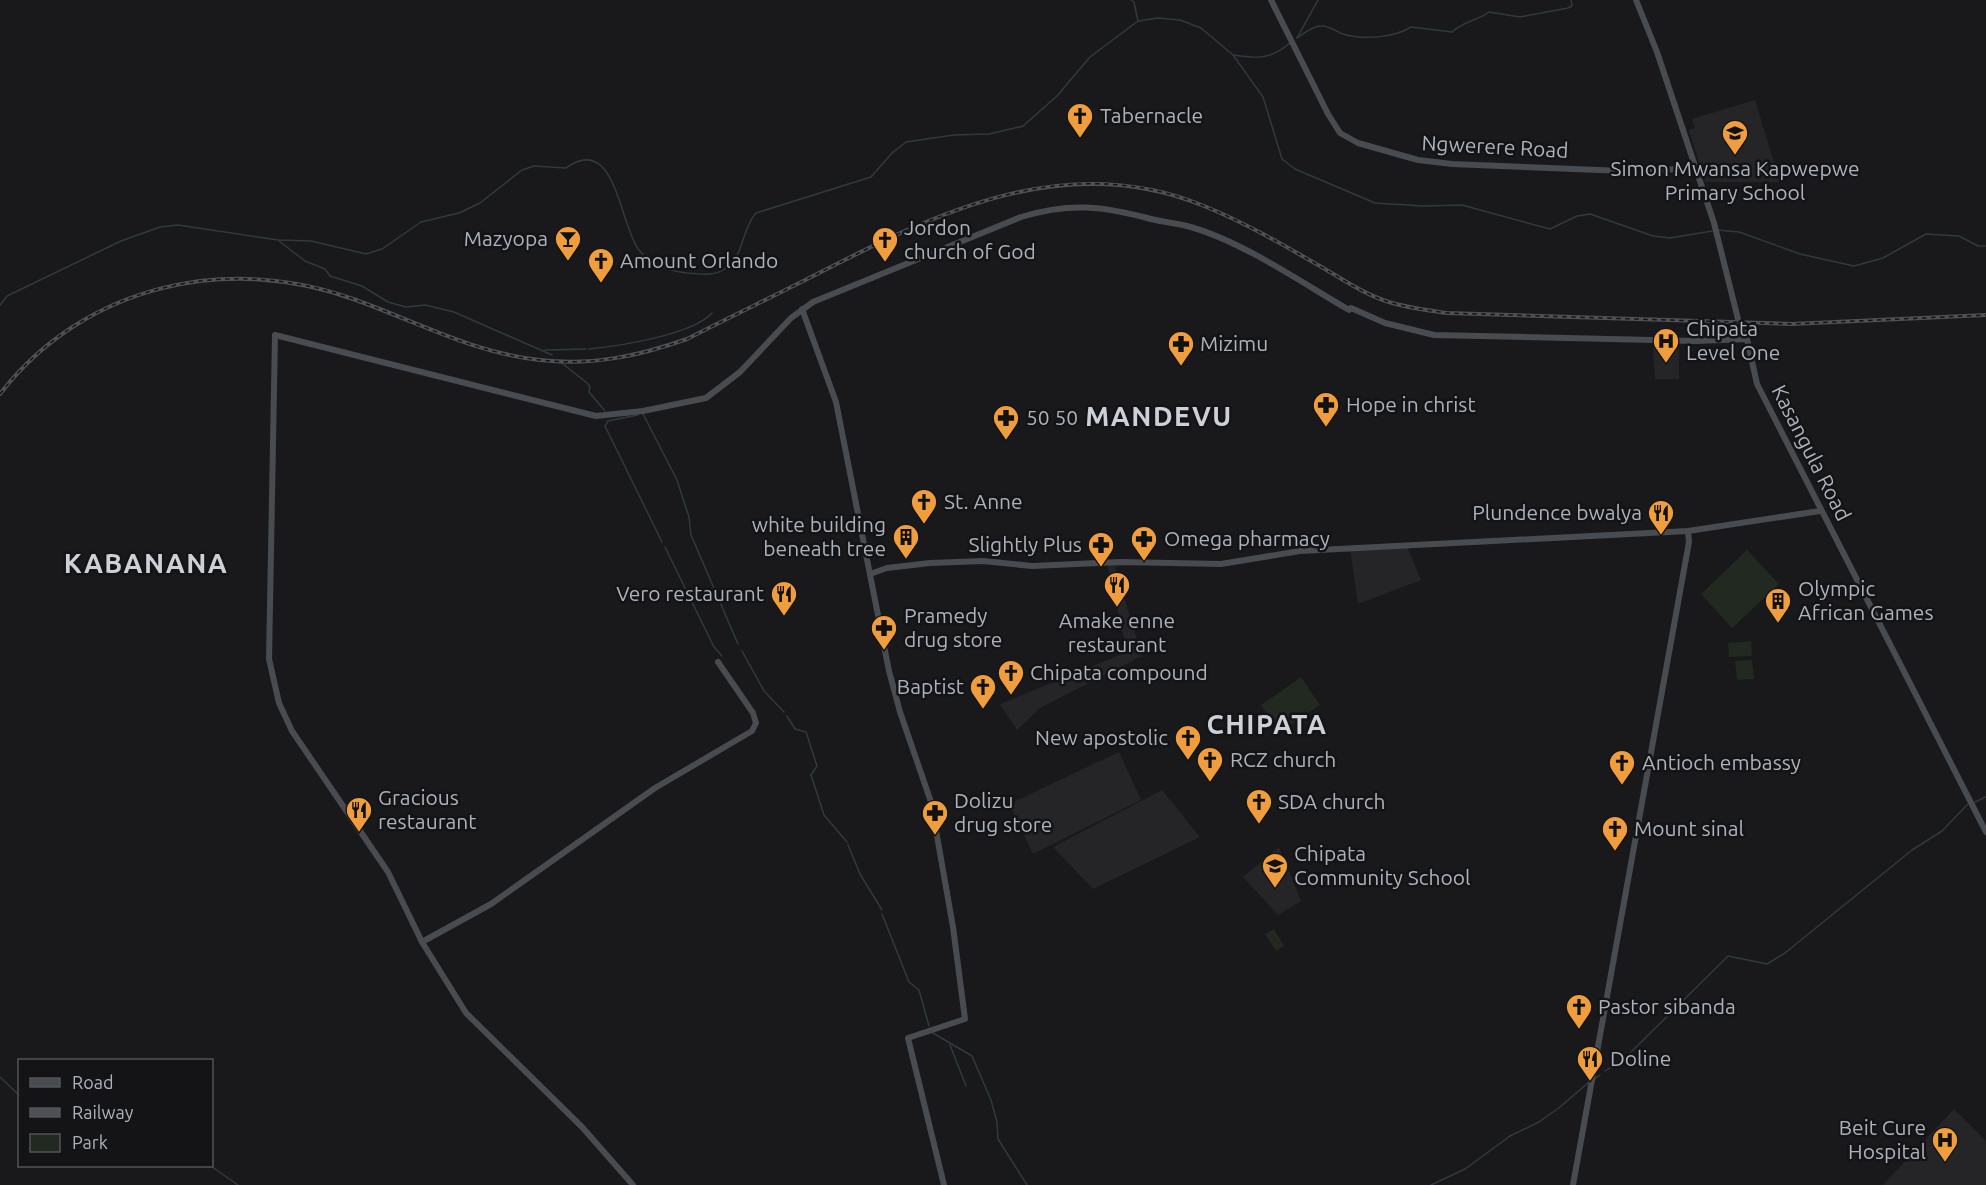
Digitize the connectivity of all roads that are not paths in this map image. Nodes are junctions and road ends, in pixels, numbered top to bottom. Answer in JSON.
{"nodes":[{"id":1,"x":1270,"y":0,"type":"edge"},
{"id":2,"x":1636,"y":0,"type":"edge"},
{"id":3,"x":1694,"y":167,"type":"junction"},
{"id":4,"x":802,"y":309,"type":"junction"},
{"id":5,"x":1748,"y":339,"type":"junction"},
{"id":6,"x":1820,"y":511,"type":"junction"},
{"id":7,"x":1688,"y":531,"type":"junction"},
{"id":8,"x":870,"y":574,"type":"junction"},
{"id":9,"x":718,"y":662,"type":"dead end"},
{"id":10,"x":1986,"y":832,"type":"edge"},
{"id":11,"x":422,"y":942,"type":"junction"},
{"id":12,"x":633,"y":1185,"type":"edge"},
{"id":13,"x":944,"y":1185,"type":"edge"},
{"id":14,"x":1573,"y":1185,"type":"edge"}],
"edges":[{"from":1,"to":3,"type":"street","name":"Ngwerere Road"},
{"from":2,"to":3,"type":"street","name":"Kasangula Road"},
{"from":3,"to":5,"type":"street","name":"Kasangula Road"},
{"from":4,"to":5,"type":"street"},
{"from":4,"to":8,"type":"street"},
{"from":4,"to":11,"type":"street"},
{"from":5,"to":6,"type":"street","name":"Kasangula Road"},
{"from":6,"to":7,"type":"street"},
{"from":6,"to":10,"type":"street","name":"Kasangula Road"},
{"from":7,"to":8,"type":"street"},
{"from":7,"to":14,"type":"street"},
{"from":8,"to":13,"type":"street"},
{"from":9,"to":11,"type":"street"},
{"from":11,"to":12,"type":"street"}]}
